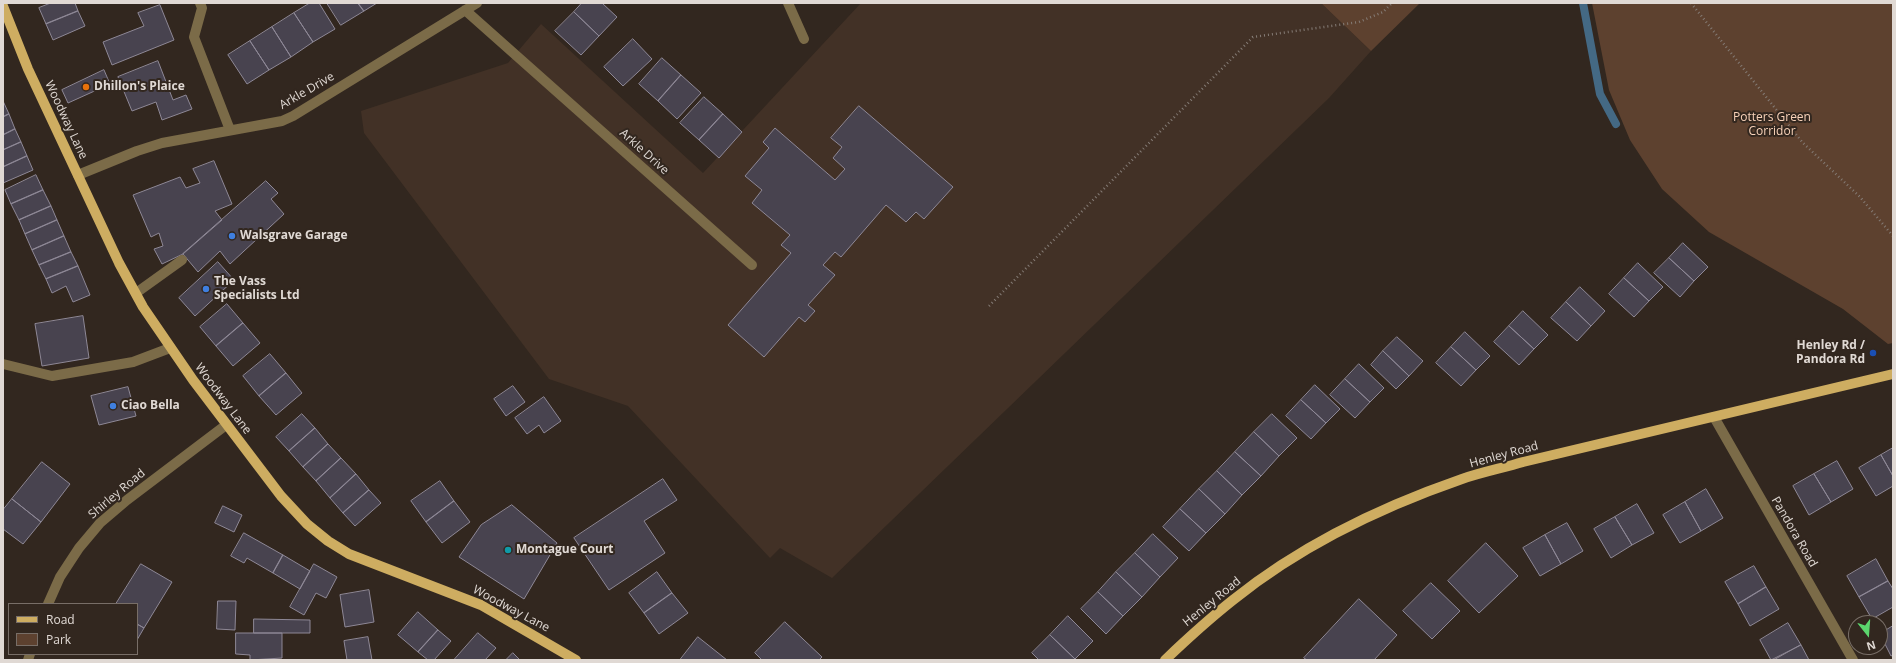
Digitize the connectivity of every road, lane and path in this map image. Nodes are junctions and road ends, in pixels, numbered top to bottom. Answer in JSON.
{"nodes":[{"id":1,"x":200,"y":3,"type":"edge"},
{"id":2,"x":477,"y":3,"type":"edge"},
{"id":3,"x":788,"y":3,"type":"edge"},
{"id":4,"x":1392,"y":3,"type":"edge"},
{"id":5,"x":1691,"y":3,"type":"edge"},
{"id":6,"x":3,"y":6,"type":"edge"},
{"id":7,"x":465,"y":10,"type":"junction"},
{"id":8,"x":804,"y":39,"type":"dead end"},
{"id":9,"x":230,"y":130,"type":"junction"},
{"id":10,"x":78,"y":176,"type":"junction"},
{"id":11,"x":1893,"y":236,"type":"edge"},
{"id":12,"x":182,"y":260,"type":"dead end"},
{"id":13,"x":752,"y":265,"type":"dead end"},
{"id":14,"x":136,"y":293,"type":"junction"},
{"id":15,"x":989,"y":306,"type":"dead end"},
{"id":16,"x":170,"y":348,"type":"junction"},
{"id":17,"x":3,"y":364,"type":"edge"},
{"id":18,"x":1893,"y":374,"type":"edge"},
{"id":19,"x":1714,"y":417,"type":"junction"},
{"id":20,"x":226,"y":425,"type":"junction"},
{"id":21,"x":48,"y":603,"type":"edge"},
{"id":22,"x":576,"y":660,"type":"edge"},
{"id":23,"x":1165,"y":660,"type":"edge"},
{"id":24,"x":1853,"y":660,"type":"edge"}],
"edges":[{"from":1,"to":9,"type":"street"},
{"from":2,"to":7,"type":"street","name":"Arkle Drive"},
{"from":3,"to":8,"type":"street"},
{"from":4,"to":15,"type":"path"},
{"from":5,"to":11,"type":"path"},
{"from":6,"to":10,"type":"main road","name":"Woodway Lane"},
{"from":7,"to":9,"type":"street","name":"Arkle Drive"},
{"from":7,"to":13,"type":"street","name":"Arkle Drive"},
{"from":9,"to":10,"type":"street","name":"Arkle Drive"},
{"from":10,"to":14,"type":"main road","name":"Woodway Lane"},
{"from":12,"to":14,"type":"street"},
{"from":14,"to":16,"type":"main road","name":"Woodway Lane"},
{"from":16,"to":17,"type":"street"},
{"from":16,"to":20,"type":"main road","name":"Woodway Lane"},
{"from":18,"to":19,"type":"main road","name":"Henley Road"},
{"from":19,"to":23,"type":"main road","name":"Henley Road"},
{"from":19,"to":24,"type":"street","name":"Pandora Road"},
{"from":20,"to":21,"type":"street","name":"Shirley Road"},
{"from":20,"to":22,"type":"main road","name":"Woodway Lane"}]}
